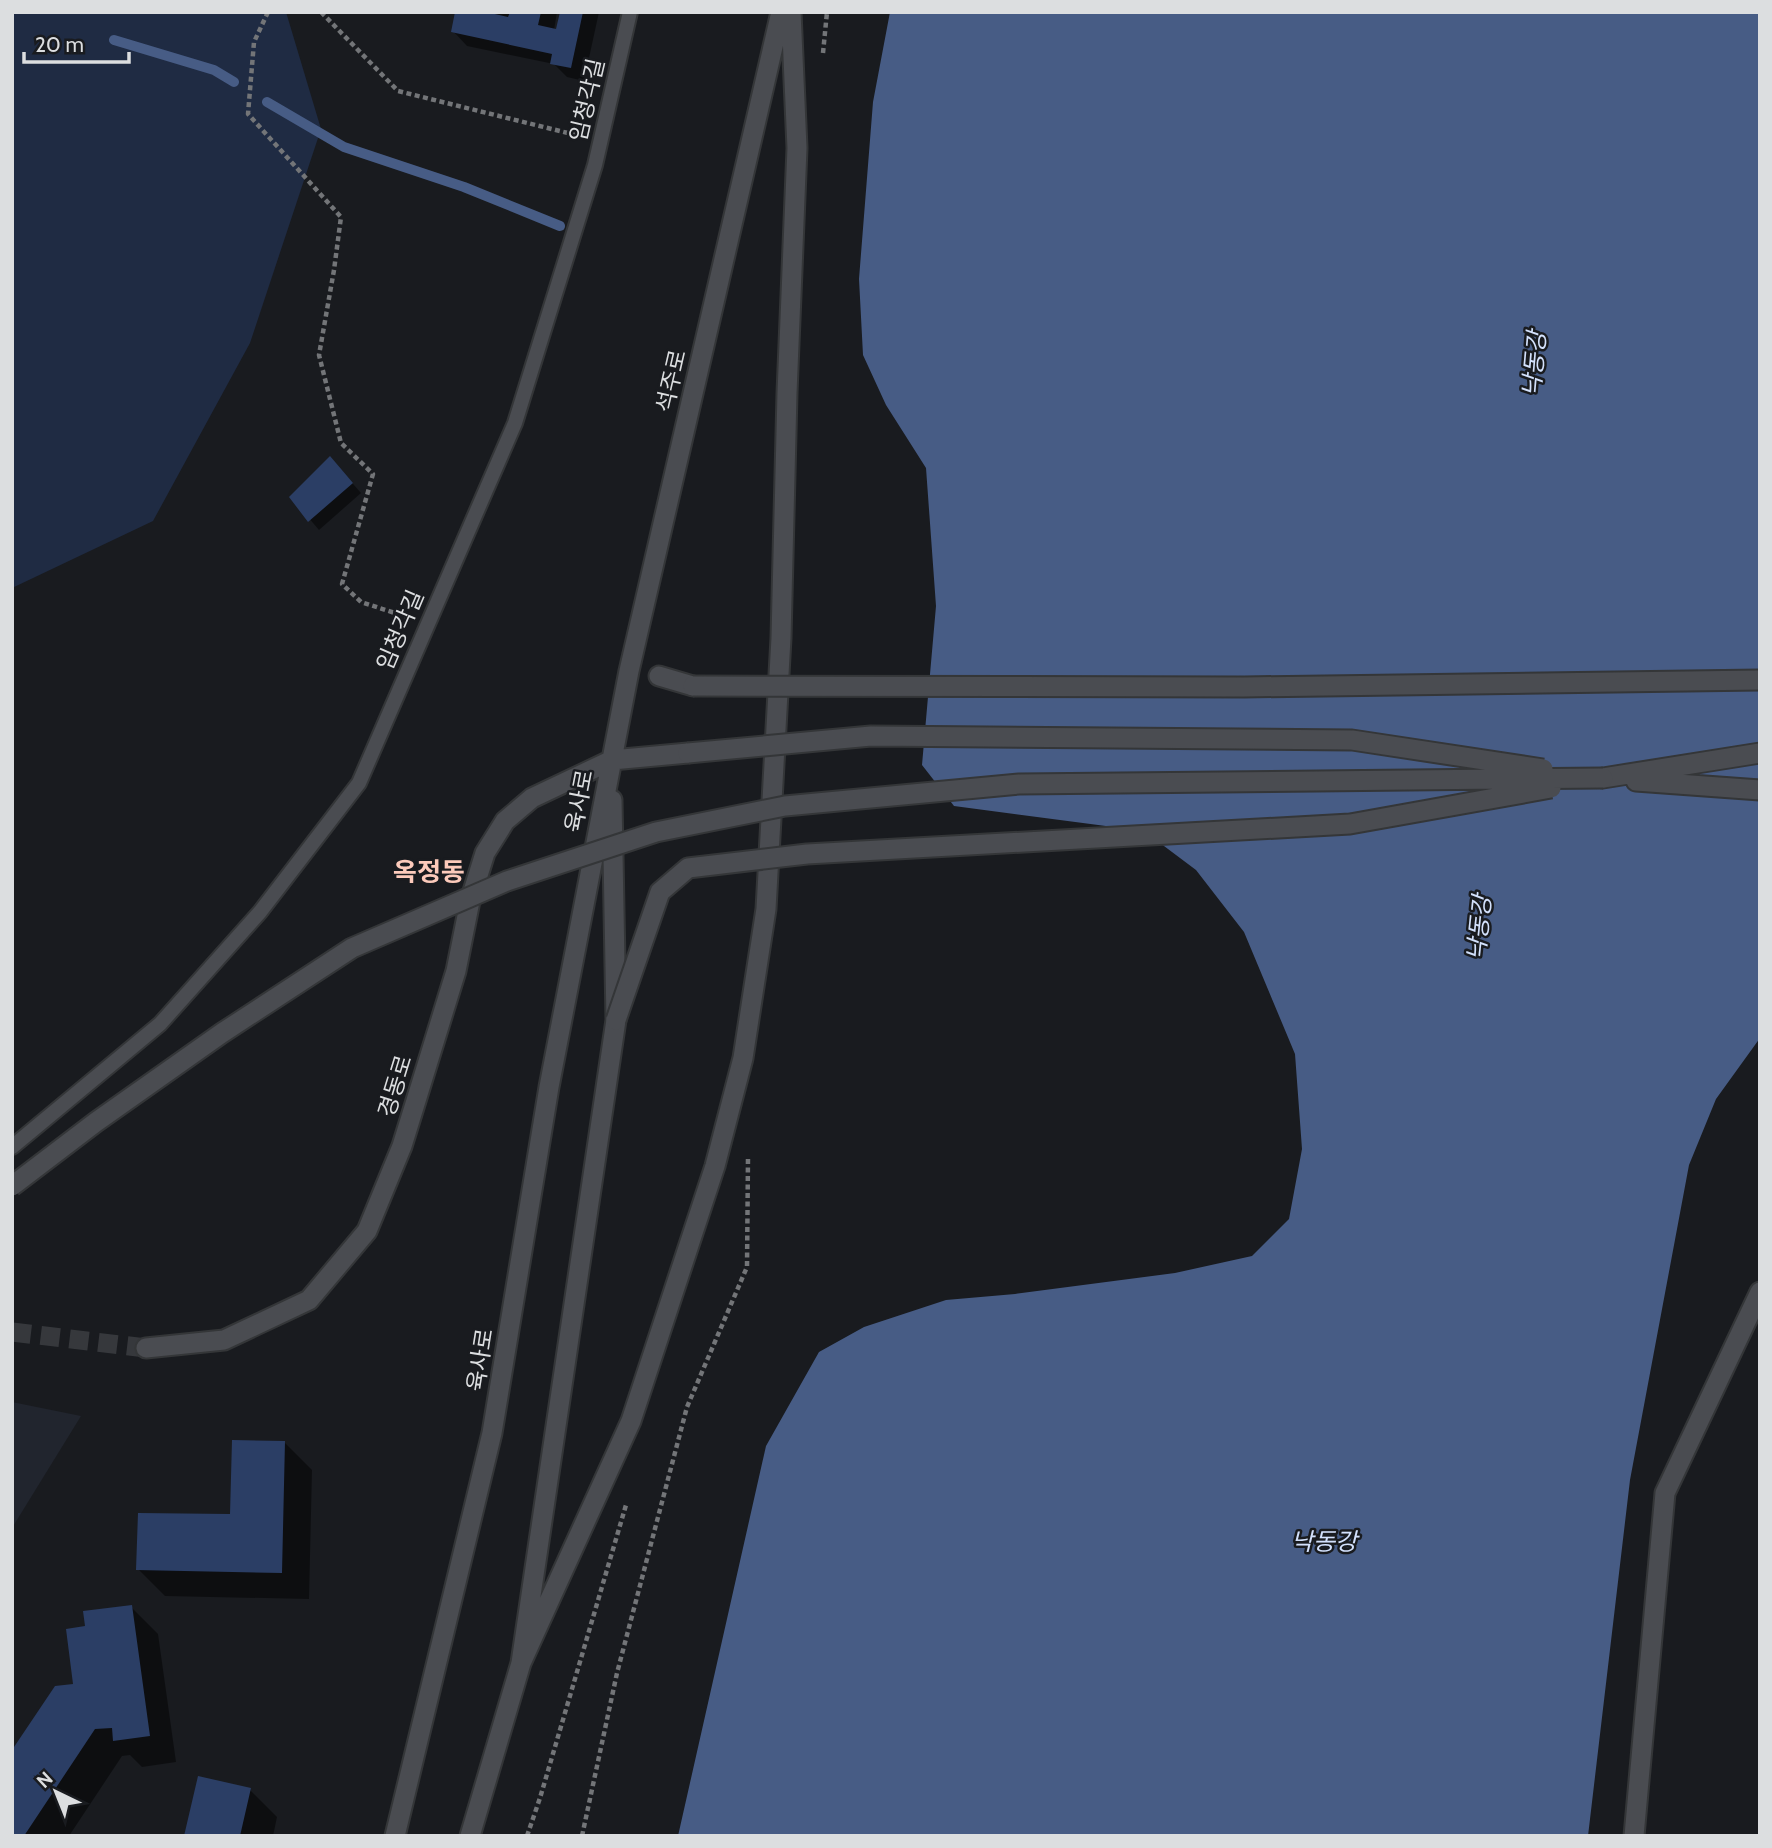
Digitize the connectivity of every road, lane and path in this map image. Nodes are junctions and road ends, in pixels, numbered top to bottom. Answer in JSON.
{"nodes":[{"id":1,"x":268,"y":12,"type":"edge"},
{"id":2,"x":321,"y":12,"type":"edge"},
{"id":3,"x":630,"y":12,"type":"edge"},
{"id":4,"x":781,"y":12,"type":"edge"},
{"id":5,"x":791,"y":12,"type":"edge"},
{"id":6,"x":601,"y":141,"type":"junction"},
{"id":7,"x":428,"y":624,"type":"junction"},
{"id":8,"x":659,"y":676,"type":"dead end"},
{"id":9,"x":1760,"y":680,"type":"edge"},
{"id":10,"x":1760,"y":753,"type":"edge"},
{"id":11,"x":612,"y":760,"type":"junction"},
{"id":12,"x":1603,"y":778,"type":"junction"},
{"id":13,"x":1760,"y":790,"type":"edge"},
{"id":14,"x":616,"y":1020,"type":"junction"},
{"id":15,"x":12,"y":1147,"type":"edge"},
{"id":16,"x":12,"y":1186,"type":"edge"},
{"id":17,"x":1760,"y":1292,"type":"edge"},
{"id":18,"x":146,"y":1348,"type":"tunnel mouth"},
{"id":19,"x":521,"y":1663,"type":"junction"},
{"id":20,"x":395,"y":1836,"type":"edge"},
{"id":21,"x":470,"y":1836,"type":"edge"},
{"id":22,"x":1634,"y":1836,"type":"edge"}],
"edges":[{"from":1,"to":7,"type":"path"},
{"from":2,"to":6,"type":"path"},
{"from":3,"to":6,"type":"lane","name":"임청각길"},
{"from":4,"to":11,"type":"street","name":"석주로"},
{"from":5,"to":19,"type":"street"},
{"from":6,"to":7,"type":"lane","name":"임청각길"},
{"from":7,"to":15,"type":"lane","name":"임청각길"},
{"from":8,"to":9,"type":"street","bridge":true},
{"from":10,"to":12,"type":"street"},
{"from":11,"to":12,"type":"street","bridge":true},
{"from":11,"to":14,"type":"street","name":"육사로"},
{"from":11,"to":18,"type":"street","name":"경동로"},
{"from":11,"to":20,"type":"street","name":"육사로"},
{"from":12,"to":13,"type":"street"},
{"from":12,"to":14,"type":"street","bridge":true},
{"from":12,"to":16,"type":"street","bridge":true},
{"from":14,"to":19,"type":"street","name":"육사로"},
{"from":17,"to":22,"type":"street"},
{"from":19,"to":21,"type":"street","name":"육사로"}]}
